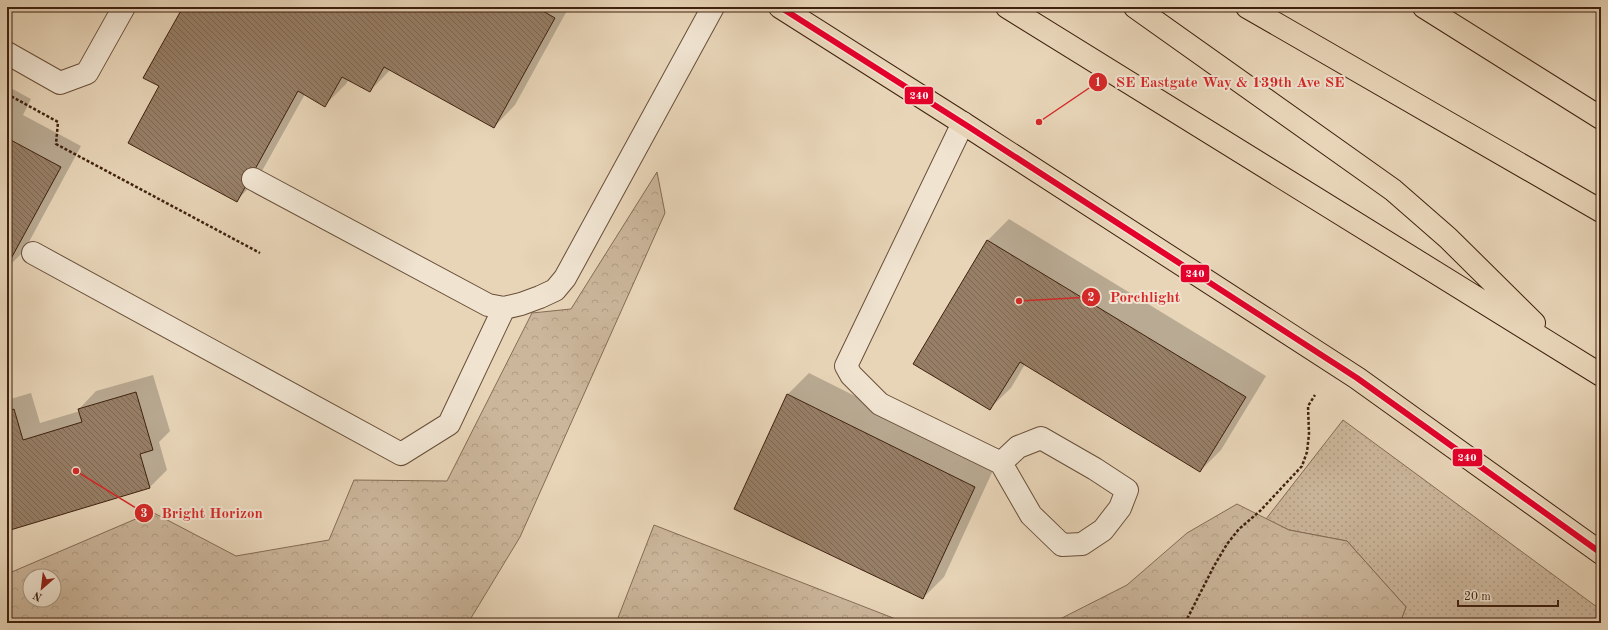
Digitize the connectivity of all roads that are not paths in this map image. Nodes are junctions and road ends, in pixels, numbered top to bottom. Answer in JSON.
{"nodes":[{"id":1,"x":124,"y":7,"type":"edge"},
{"id":2,"x":713,"y":7,"type":"edge"},
{"id":3,"x":780,"y":7,"type":"edge"},
{"id":4,"x":1006,"y":7,"type":"edge"},
{"id":5,"x":1135,"y":7,"type":"edge"},
{"id":6,"x":1247,"y":7,"type":"edge"},
{"id":7,"x":1424,"y":7,"type":"edge"},
{"id":8,"x":7,"y":53,"type":"edge"},
{"id":9,"x":1601,"y":118,"type":"edge"},
{"id":10,"x":963,"y":123,"type":"junction"},
{"id":11,"x":253,"y":179,"type":"dead end"},
{"id":12,"x":1601,"y":211,"type":"edge"},
{"id":13,"x":33,"y":252,"type":"dead end"},
{"id":14,"x":504,"y":308,"type":"junction"},
{"id":15,"x":1562,"y":350,"type":"junction"},
{"id":16,"x":1601,"y":375,"type":"edge"},
{"id":17,"x":1001,"y":463,"type":"junction"},
{"id":18,"x":1601,"y":553,"type":"edge"}],
"edges":[{"from":1,"to":8,"type":"lane"},
{"from":2,"to":14,"type":"lane"},
{"from":3,"to":10,"type":"main road"},
{"from":4,"to":15,"type":"main road"},
{"from":5,"to":15,"type":"main road"},
{"from":6,"to":12,"type":"main road"},
{"from":7,"to":9,"type":"main road"},
{"from":10,"to":17,"type":"lane"},
{"from":10,"to":18,"type":"main road"},
{"from":11,"to":14,"type":"lane"},
{"from":13,"to":14,"type":"lane"},
{"from":15,"to":16,"type":"main road"},
{"from":17,"to":17,"type":"lane"}]}
